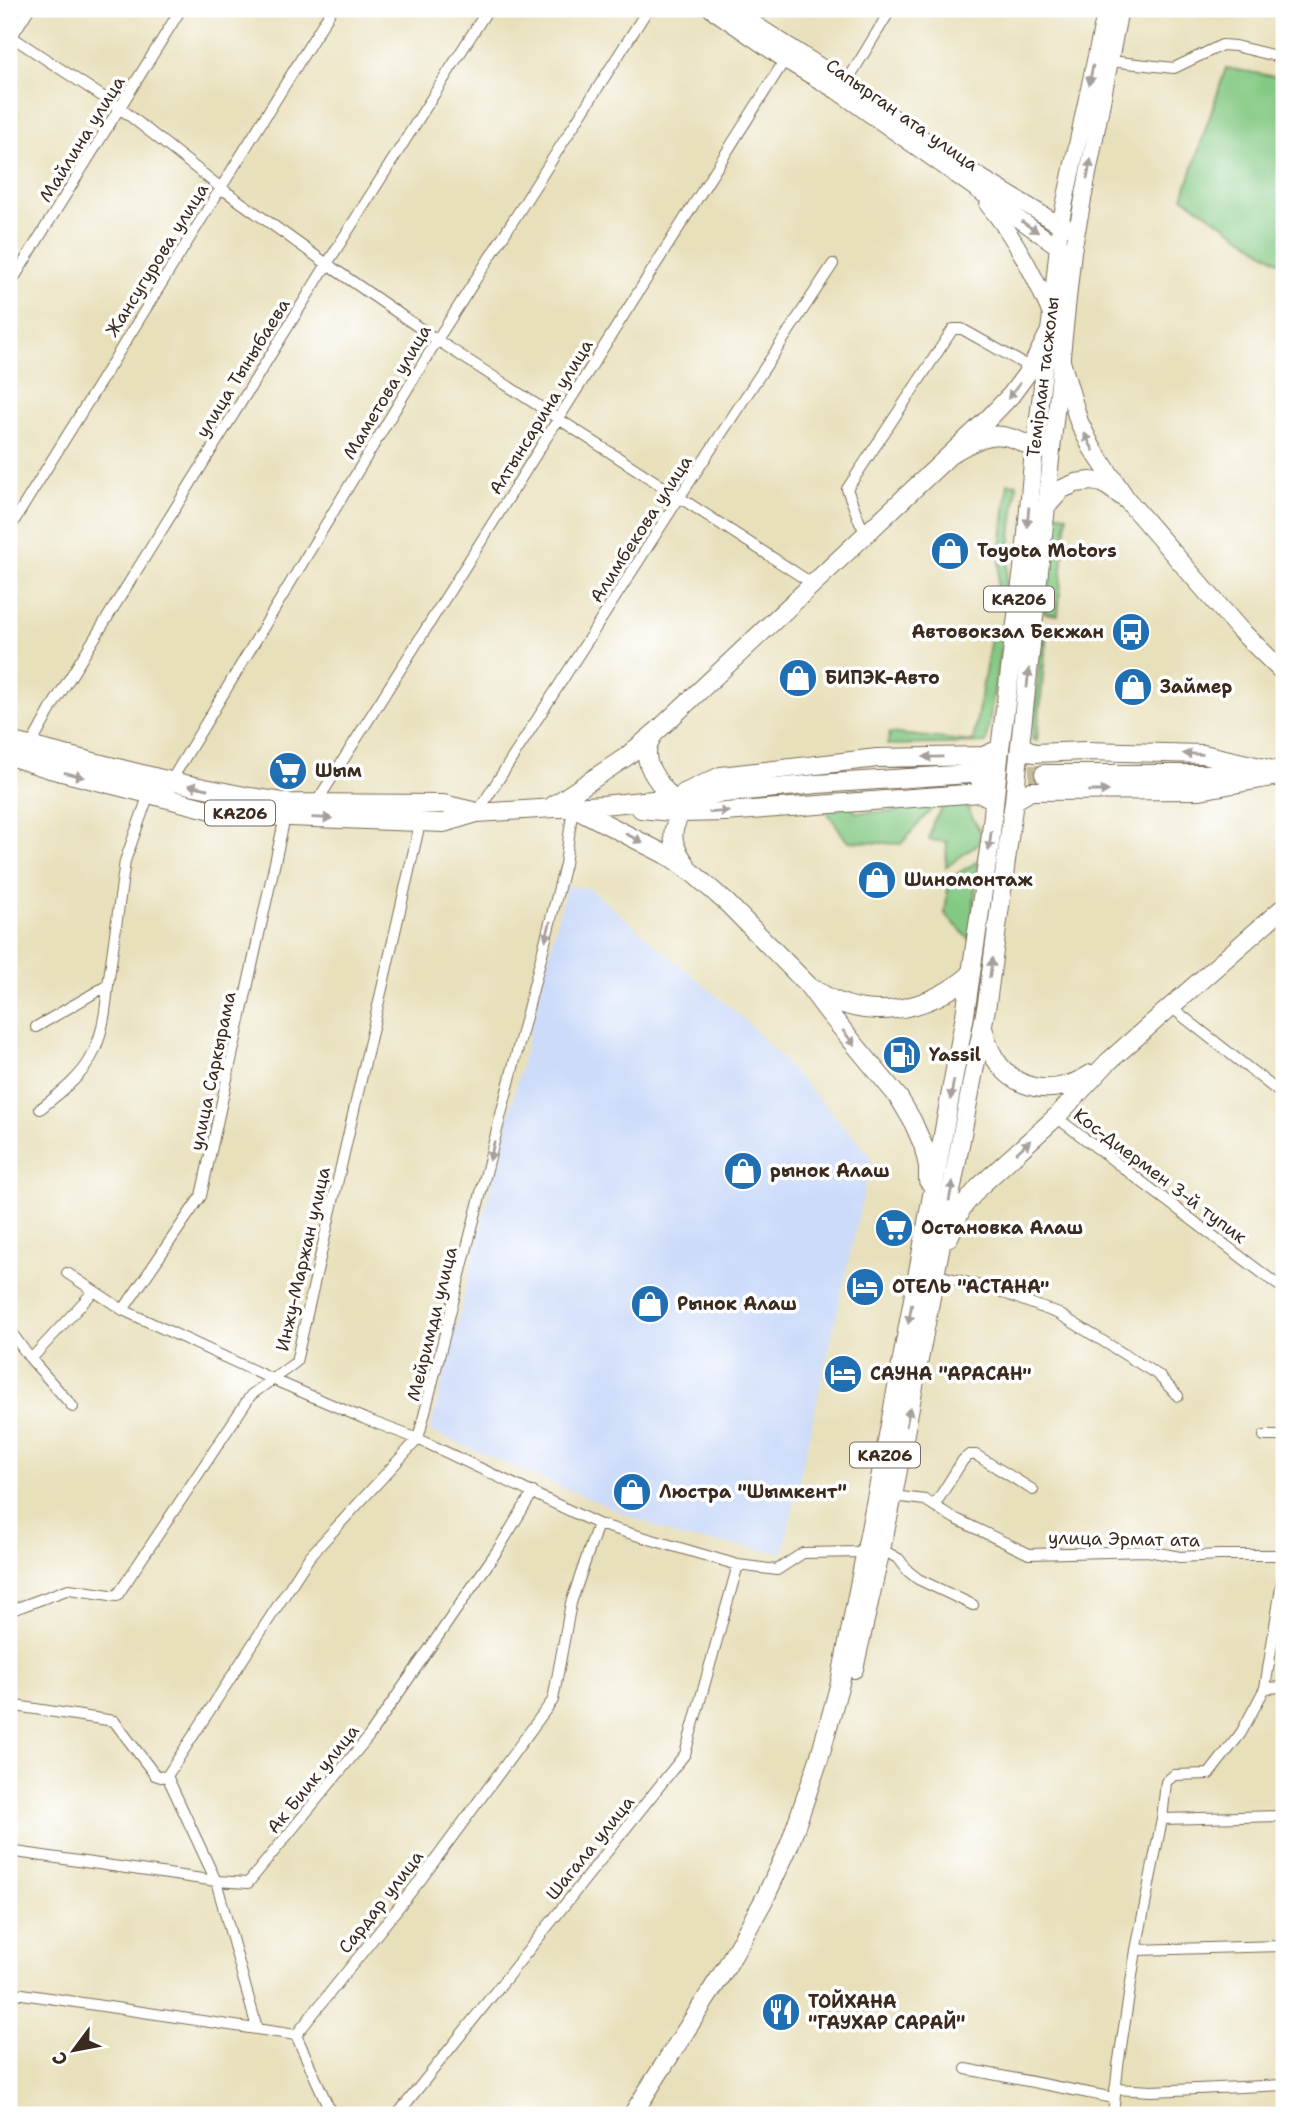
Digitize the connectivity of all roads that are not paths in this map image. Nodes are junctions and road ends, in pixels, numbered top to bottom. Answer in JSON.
{"nodes":[{"id":1,"x":29,"y":9,"type":"edge"},
{"id":2,"x":181,"y":9,"type":"edge"},
{"id":3,"x":332,"y":9,"type":"edge"},
{"id":4,"x":488,"y":9,"type":"edge"},
{"id":5,"x":648,"y":9,"type":"edge"},
{"id":6,"x":711,"y":9,"type":"edge"},
{"id":7,"x":731,"y":9,"type":"edge"},
{"id":8,"x":891,"y":9,"type":"edge"},
{"id":9,"x":1106,"y":9,"type":"edge"},
{"id":10,"x":1121,"y":9,"type":"edge"},
{"id":11,"x":10,"y":39,"type":"edge"},
{"id":12,"x":789,"y":54,"type":"junction"},
{"id":13,"x":1284,"y":58,"type":"edge"},
{"id":14,"x":1109,"y":61,"type":"junction"},
{"id":15,"x":846,"y":83,"type":"junction"},
{"id":16,"x":120,"y":108,"type":"junction"},
{"id":17,"x":972,"y":187,"type":"junction"},
{"id":18,"x":221,"y":188,"type":"junction"},
{"id":19,"x":1060,"y":225,"type":"junction"},
{"id":20,"x":1077,"y":229,"type":"junction"},
{"id":21,"x":1065,"y":248,"type":"junction"},
{"id":22,"x":327,"y":264,"type":"junction"},
{"id":23,"x":832,"y":264,"type":"dead end"},
{"id":24,"x":9,"y":286,"type":"edge"},
{"id":25,"x":1050,"y":324,"type":"junction"},
{"id":26,"x":436,"y":340,"type":"junction"},
{"id":27,"x":1060,"y":358,"type":"junction"},
{"id":28,"x":1031,"y":368,"type":"junction"},
{"id":29,"x":559,"y":418,"type":"junction"},
{"id":30,"x":1034,"y":449,"type":"junction"},
{"id":31,"x":954,"y":452,"type":"junction"},
{"id":32,"x":679,"y":498,"type":"junction"},
{"id":33,"x":1127,"y":500,"type":"junction"},
{"id":34,"x":1046,"y":507,"type":"junction"},
{"id":35,"x":9,"y":529,"type":"edge"},
{"id":36,"x":867,"y":533,"type":"junction"},
{"id":37,"x":813,"y":584,"type":"junction"},
{"id":38,"x":1284,"y":673,"type":"edge"},
{"id":39,"x":656,"y":732,"type":"junction"},
{"id":40,"x":9,"y":741,"type":"edge"},
{"id":41,"x":30,"y":747,"type":"junction"},
{"id":42,"x":1027,"y":749,"type":"junction"},
{"id":43,"x":991,"y":752,"type":"junction"},
{"id":44,"x":9,"y":756,"type":"edge"},
{"id":45,"x":970,"y":774,"type":"dead end"},
{"id":46,"x":1044,"y":774,"type":"tunnel mouth"},
{"id":47,"x":1284,"y":774,"type":"edge"},
{"id":48,"x":161,"y":791,"type":"junction"},
{"id":49,"x":1031,"y":791,"type":"junction"},
{"id":50,"x":987,"y":797,"type":"junction"},
{"id":51,"x":1014,"y":801,"type":"junction"},
{"id":52,"x":316,"y":803,"type":"junction"},
{"id":53,"x":676,"y":805,"type":"junction"},
{"id":54,"x":551,"y":807,"type":"junction"},
{"id":55,"x":573,"y":807,"type":"junction"},
{"id":56,"x":422,"y":813,"type":"junction"},
{"id":57,"x":477,"y":813,"type":"junction"},
{"id":58,"x":285,"y":817,"type":"junction"},
{"id":59,"x":695,"y":875,"type":"junction"},
{"id":60,"x":1284,"y":907,"type":"edge"},
{"id":61,"x":971,"y":975,"type":"junction"},
{"id":62,"x":807,"y":984,"type":"junction"},
{"id":63,"x":108,"y":985,"type":"junction"},
{"id":64,"x":1171,"y":1007,"type":"junction"},
{"id":65,"x":983,"y":1023,"type":"junction"},
{"id":66,"x":36,"y":1027,"type":"dead end"},
{"id":67,"x":1108,"y":1062,"type":"junction"},
{"id":68,"x":1284,"y":1096,"type":"edge"},
{"id":69,"x":40,"y":1109,"type":"dead end"},
{"id":70,"x":1056,"y":1117,"type":"junction"},
{"id":71,"x":924,"y":1240,"type":"junction"},
{"id":72,"x":936,"y":1266,"type":"junction"},
{"id":73,"x":67,"y":1273,"type":"dead end"},
{"id":74,"x":1278,"y":1285,"type":"dead end"},
{"id":75,"x":93,"y":1292,"type":"junction"},
{"id":76,"x":123,"y":1310,"type":"junction"},
{"id":77,"x":9,"y":1329,"type":"edge"},
{"id":78,"x":31,"y":1359,"type":"junction"},
{"id":79,"x":274,"y":1380,"type":"junction"},
{"id":80,"x":1178,"y":1396,"type":"dead end"},
{"id":81,"x":73,"y":1407,"type":"dead end"},
{"id":82,"x":1264,"y":1436,"type":"dead end"},
{"id":83,"x":1284,"y":1436,"type":"edge"},
{"id":84,"x":418,"y":1439,"type":"junction"},
{"id":85,"x":1033,"y":1490,"type":"dead end"},
{"id":86,"x":533,"y":1492,"type":"junction"},
{"id":87,"x":893,"y":1496,"type":"junction"},
{"id":88,"x":934,"y":1506,"type":"junction"},
{"id":89,"x":598,"y":1524,"type":"junction"},
{"id":90,"x":873,"y":1550,"type":"junction"},
{"id":91,"x":1284,"y":1555,"type":"edge"},
{"id":92,"x":738,"y":1565,"type":"junction"},
{"id":93,"x":1284,"y":1569,"type":"edge"},
{"id":94,"x":973,"y":1605,"type":"dead end"},
{"id":95,"x":9,"y":1611,"type":"edge"},
{"id":96,"x":1284,"y":1687,"type":"edge"},
{"id":97,"x":1265,"y":1688,"type":"junction"},
{"id":98,"x":9,"y":1705,"type":"edge"},
{"id":99,"x":167,"y":1776,"type":"junction"},
{"id":100,"x":1284,"y":1816,"type":"edge"},
{"id":101,"x":1162,"y":1819,"type":"junction"},
{"id":102,"x":9,"y":1851,"type":"edge"},
{"id":103,"x":216,"y":1881,"type":"junction"},
{"id":104,"x":1284,"y":1946,"type":"edge"},
{"id":105,"x":1136,"y":1950,"type":"junction"},
{"id":106,"x":9,"y":1992,"type":"edge"},
{"id":107,"x":257,"y":2028,"type":"junction"},
{"id":108,"x":296,"y":2035,"type":"junction"},
{"id":109,"x":966,"y":2069,"type":"dead end"},
{"id":110,"x":1284,"y":2085,"type":"edge"},
{"id":111,"x":1114,"y":2094,"type":"junction"},
{"id":112,"x":332,"y":2115,"type":"edge"},
{"id":113,"x":397,"y":2115,"type":"edge"},
{"id":114,"x":632,"y":2115,"type":"edge"},
{"id":115,"x":645,"y":2115,"type":"edge"},
{"id":116,"x":1113,"y":2115,"type":"edge"}],
"edges":[{"from":1,"to":11,"type":"street"},
{"from":2,"to":16,"type":"street","name":"Майлина улица"},
{"from":3,"to":18,"type":"street","name":"Жансугурова улица"},
{"from":4,"to":22,"type":"street","name":"улица Тыныбаева"},
{"from":5,"to":26,"type":"street","name":"Маметова улица"},
{"from":6,"to":12,"type":"main road","name":"Сапырган ата улица"},
{"from":7,"to":12,"type":"main road","name":"Сапырган ата улица"},
{"from":8,"to":15,"type":"street"},
{"from":9,"to":19,"type":"main road","name":"Темірлан тасжолы","one_way":true},
{"from":10,"to":14,"type":"main road","name":"Темірлан тасжолы"},
{"from":11,"to":16,"type":"street"},
{"from":12,"to":15,"type":"main road","name":"Сапырган ата улица"},
{"from":12,"to":17,"type":"main road","name":"Сапырган ата улица"},
{"from":12,"to":29,"type":"street","name":"Алтынсарина улица"},
{"from":13,"to":14,"type":"street"},
{"from":20,"to":14,"type":"main road","name":"Темірлан тасжолы","one_way":true},
{"from":15,"to":19,"type":"main road","name":"Сапырган ата улица"},
{"from":16,"to":18,"type":"street"},
{"from":16,"to":24,"type":"street","name":"Майлина улица"},
{"from":17,"to":21,"type":"main road","name":"Сапырган ата улица","one_way":true},
{"from":17,"to":25,"type":"main road"},
{"from":18,"to":22,"type":"street"},
{"from":18,"to":35,"type":"street","name":"Жансугурова улица"},
{"from":19,"to":20,"type":"main road","name":"Сапырган ата улица"},
{"from":19,"to":21,"type":"main road","name":"Темірлан тасжолы"},
{"from":20,"to":21,"type":"main road","name":"Темірлан тасжолы"},
{"from":21,"to":25,"type":"main road","name":"Темірлан тасжолы"},
{"from":21,"to":27,"type":"main road","name":"Темірлан тасжолы"},
{"from":22,"to":26,"type":"street"},
{"from":22,"to":41,"type":"street","name":"улица Тыныбаева"},
{"from":23,"to":32,"type":"street","name":"Алимбекова улица"},
{"from":25,"to":28,"type":"highway"},
{"from":25,"to":30,"type":"main road","name":"Темірлан тасжолы"},
{"from":26,"to":29,"type":"street"},
{"from":26,"to":48,"type":"street","name":"Маметова улица"},
{"from":33,"to":27,"type":"highway","one_way":true},
{"from":27,"to":34,"type":"main road","name":"Темірлан тасжолы"},
{"from":28,"to":31,"type":"highway","one_way":true},
{"from":28,"to":36,"type":"street"},
{"from":29,"to":32,"type":"street"},
{"from":29,"to":52,"type":"street","name":"Алтынсарина улица"},
{"from":30,"to":31,"type":"highway"},
{"from":30,"to":43,"type":"highway","name":"Темірлан тасжолы","number":"KАZ06","one_way":true},
{"from":31,"to":36,"type":"highway"},
{"from":32,"to":37,"type":"street"},
{"from":32,"to":57,"type":"street","name":"Алимбекова улица"},
{"from":33,"to":34,"type":"highway"},
{"from":33,"to":38,"type":"highway"},
{"from":42,"to":34,"type":"highway","name":"Темірлан тасжолы","number":"KАZ06","one_way":true},
{"from":36,"to":37,"type":"highway"},
{"from":37,"to":39,"type":"highway"},
{"from":39,"to":53,"type":"highway"},
{"from":39,"to":54,"type":"highway"},
{"from":40,"to":41,"type":"highway","number":"KАZ06"},
{"from":41,"to":48,"type":"highway","number":"KАZ06"},
{"from":47,"to":42,"type":"highway","one_way":true},
{"from":42,"to":49,"type":"highway"},
{"from":42,"to":51,"type":"highway","number":"KАZ06"},
{"from":43,"to":50,"type":"highway","number":"KАZ06"},
{"from":43,"to":53,"type":"highway","one_way":true},
{"from":44,"to":48,"type":"highway","number":"KАZ06","one_way":true},
{"from":45,"to":53,"type":"highway","number":"KАZ06"},
{"from":46,"to":47,"type":"highway"},
{"from":49,"to":47,"type":"highway","one_way":true},
{"from":52,"to":48,"type":"highway","number":"KАZ06","one_way":true},
{"from":48,"to":58,"type":"highway","number":"KАZ06"},
{"from":48,"to":63,"type":"street","name":"Маметова улица"},
{"from":49,"to":51,"type":"highway"},
{"from":53,"to":50,"type":"highway","one_way":true},
{"from":50,"to":61,"type":"highway","number":"KАZ06","one_way":true},
{"from":65,"to":51,"type":"highway","number":"KАZ06","one_way":true},
{"from":52,"to":56,"type":"highway","number":"KАZ06"},
{"from":53,"to":55,"type":"highway","number":"KАZ06"},
{"from":53,"to":59,"type":"highway"},
{"from":54,"to":55,"type":"highway","number":"KАZ06"},
{"from":54,"to":57,"type":"highway","number":"KАZ06"},
{"from":55,"to":59,"type":"highway","number":"KАZ06","one_way":true},
{"from":55,"to":84,"type":"street","name":"Мейримди улица","one_way":true},
{"from":56,"to":57,"type":"highway","number":"KАZ06"},
{"from":58,"to":56,"type":"highway","number":"KАZ06","one_way":true},
{"from":56,"to":79,"type":"street","name":"Инжу-Маржан улица"},
{"from":58,"to":76,"type":"street","name":"улица Саркырама"},
{"from":59,"to":62,"type":"highway","number":"KАZ06"},
{"from":60,"to":64,"type":"highway"},
{"from":61,"to":62,"type":"highway"},
{"from":61,"to":71,"type":"highway","number":"KАZ06","one_way":true},
{"from":62,"to":71,"type":"highway","number":"KАZ06","one_way":true},
{"from":63,"to":66,"type":"street"},
{"from":63,"to":69,"type":"street","name":"Маметова улица"},
{"from":64,"to":67,"type":"highway"},
{"from":64,"to":68,"type":"street"},
{"from":65,"to":67,"type":"highway"},
{"from":72,"to":65,"type":"highway","number":"KАZ06","one_way":true},
{"from":67,"to":70,"type":"highway"},
{"from":72,"to":70,"type":"highway","one_way":true},
{"from":70,"to":74,"type":"street","name":"Кос-Диермен 3-й тупик"},
{"from":71,"to":90,"type":"highway","number":"KАZ06","one_way":true},
{"from":72,"to":80,"type":"street"},
{"from":87,"to":72,"type":"highway","number":"KАZ06","one_way":true},
{"from":73,"to":75,"type":"street"},
{"from":75,"to":76,"type":"street"},
{"from":75,"to":78,"type":"street"},
{"from":76,"to":79,"type":"street"},
{"from":77,"to":78,"type":"street"},
{"from":78,"to":81,"type":"street"},
{"from":79,"to":84,"type":"street"},
{"from":79,"to":95,"type":"street","name":"Инжу-Маржан улица"},
{"from":82,"to":83,"type":"street"},
{"from":84,"to":86,"type":"street"},
{"from":84,"to":99,"type":"street","name":"Мейримди улица"},
{"from":85,"to":88,"type":"street"},
{"from":86,"to":89,"type":"street"},
{"from":86,"to":103,"type":"street","name":"Ак Биик улица"},
{"from":87,"to":88,"type":"street","name":"улица Эрмат ата"},
{"from":87,"to":90,"type":"highway","number":"KАZ06"},
{"from":88,"to":91,"type":"street","name":"улица Эрмат ата"},
{"from":89,"to":92,"type":"street"},
{"from":89,"to":108,"type":"street","name":"Сардар улица"},
{"from":90,"to":92,"type":"street"},
{"from":90,"to":94,"type":"street"},
{"from":90,"to":114,"type":"highway","number":"KАZ06"},
{"from":90,"to":115,"type":"highway","number":"KАZ06"},
{"from":92,"to":113,"type":"street","name":"Шагала улица"},
{"from":93,"to":97,"type":"street"},
{"from":96,"to":97,"type":"street"},
{"from":97,"to":101,"type":"street"},
{"from":98,"to":99,"type":"street"},
{"from":99,"to":103,"type":"street"},
{"from":100,"to":101,"type":"street"},
{"from":101,"to":105,"type":"street"},
{"from":102,"to":103,"type":"street","name":"Ак Биик улица"},
{"from":103,"to":107,"type":"street"},
{"from":104,"to":105,"type":"street"},
{"from":105,"to":111,"type":"street"},
{"from":106,"to":107,"type":"street"},
{"from":107,"to":108,"type":"street"},
{"from":108,"to":112,"type":"street"},
{"from":109,"to":111,"type":"street"},
{"from":110,"to":111,"type":"street"},
{"from":111,"to":116,"type":"street"}]}
